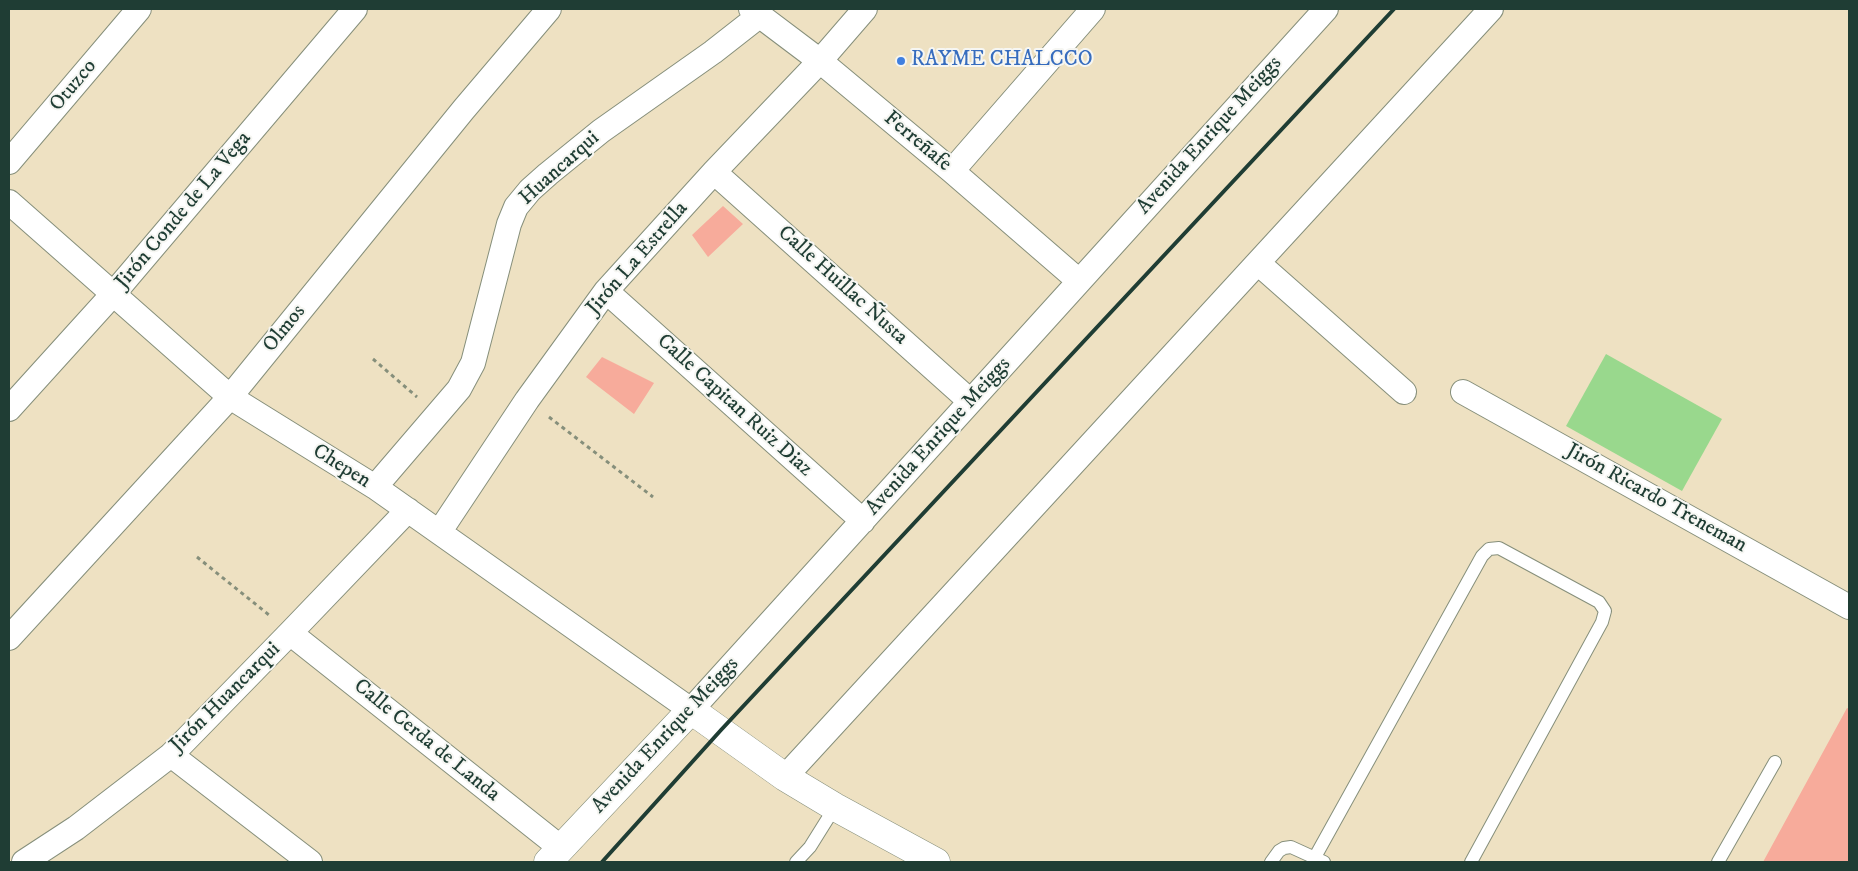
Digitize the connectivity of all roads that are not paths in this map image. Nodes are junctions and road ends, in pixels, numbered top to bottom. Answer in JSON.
{"nodes":[{"id":1,"x":139,"y":9,"type":"edge"},
{"id":2,"x":355,"y":9,"type":"edge"},
{"id":3,"x":548,"y":9,"type":"edge"},
{"id":4,"x":865,"y":9,"type":"edge"},
{"id":5,"x":1093,"y":9,"type":"edge"},
{"id":6,"x":1326,"y":9,"type":"edge"},
{"id":7,"x":1491,"y":9,"type":"edge"},
{"id":8,"x":757,"y":11,"type":"edge"},
{"id":9,"x":820,"y":61,"type":"junction"},
{"id":10,"x":9,"y":162,"type":"edge"},
{"id":11,"x":952,"y":171,"type":"junction"},
{"id":12,"x":714,"y":172,"type":"junction"},
{"id":13,"x":9,"y":202,"type":"edge"},
{"id":14,"x":1258,"y":263,"type":"junction"},
{"id":15,"x":1079,"y":281,"type":"junction"},
{"id":16,"x":606,"y":291,"type":"junction"},
{"id":17,"x":114,"y":293,"type":"junction"},
{"id":18,"x":1404,"y":392,"type":"dead end"},
{"id":19,"x":1463,"y":392,"type":"dead end"},
{"id":20,"x":230,"y":397,"type":"junction"},
{"id":21,"x":970,"y":401,"type":"junction"},
{"id":22,"x":9,"y":410,"type":"edge"},
{"id":23,"x":375,"y":487,"type":"junction"},
{"id":24,"x":408,"y":510,"type":"junction"},
{"id":25,"x":863,"y":521,"type":"junction"},
{"id":26,"x":440,"y":531,"type":"junction"},
{"id":27,"x":1849,"y":607,"type":"edge"},
{"id":28,"x":290,"y":633,"type":"junction"},
{"id":29,"x":9,"y":638,"type":"edge"},
{"id":30,"x":691,"y":710,"type":"junction"},
{"id":31,"x":171,"y":755,"type":"junction"},
{"id":32,"x":1774,"y":762,"type":"dead end"},
{"id":33,"x":785,"y":776,"type":"junction"},
{"id":34,"x":835,"y":807,"type":"junction"},
{"id":35,"x":555,"y":855,"type":"edge"},
{"id":36,"x":38,"y":859,"type":"edge"},
{"id":37,"x":1319,"y":860,"type":"edge"},
{"id":38,"x":310,"y":862,"type":"edge"},
{"id":39,"x":796,"y":862,"type":"edge"},
{"id":40,"x":936,"y":862,"type":"edge"},
{"id":41,"x":1271,"y":862,"type":"edge"},
{"id":42,"x":1471,"y":862,"type":"edge"},
{"id":43,"x":1718,"y":862,"type":"edge"}],
"edges":[{"from":1,"to":10,"type":"street","name":"Otuzco"},
{"from":2,"to":17,"type":"street","name":"Jirón Conde de La Vega"},
{"from":3,"to":20,"type":"street","name":"Olmos"},
{"from":4,"to":9,"type":"street","name":"Jirón La Estrella"},
{"from":5,"to":11,"type":"street"},
{"from":6,"to":15,"type":"street","name":"Avenida Enrique Meiggs"},
{"from":7,"to":14,"type":"street"},
{"from":8,"to":9,"type":"street","name":"Ferreñafe"},
{"from":8,"to":23,"type":"street","name":"Huancarqui"},
{"from":9,"to":11,"type":"street","name":"Ferreñafe"},
{"from":9,"to":12,"type":"street","name":"Jirón La Estrella"},
{"from":11,"to":15,"type":"street","name":"Ferreñafe"},
{"from":12,"to":16,"type":"street","name":"Jirón La Estrella"},
{"from":12,"to":21,"type":"street","name":"Calle Huillac Ñusta"},
{"from":13,"to":17,"type":"street","name":"Chepen"},
{"from":14,"to":18,"type":"street"},
{"from":14,"to":33,"type":"street"},
{"from":15,"to":21,"type":"street","name":"Avenida Enrique Meiggs"},
{"from":16,"to":25,"type":"street","name":"Calle Capitan Ruiz Diaz"},
{"from":16,"to":26,"type":"street","name":"Jirón La Estrella"},
{"from":17,"to":20,"type":"street","name":"Chepen"},
{"from":17,"to":22,"type":"street","name":"Jirón Conde de La Vega"},
{"from":19,"to":27,"type":"street","name":"Jirón Ricardo Treneman"},
{"from":20,"to":23,"type":"street","name":"Chepen"},
{"from":20,"to":29,"type":"street","name":"Olmos"},
{"from":21,"to":25,"type":"street","name":"Avenida Enrique Meiggs"},
{"from":23,"to":24,"type":"street","name":"Chepen"},
{"from":24,"to":26,"type":"street","name":"Chepen"},
{"from":24,"to":28,"type":"street","name":"Jirón Huancarqui"},
{"from":25,"to":30,"type":"street","name":"Avenida Enrique Meiggs"},
{"from":26,"to":30,"type":"street","name":"Chepen"},
{"from":28,"to":31,"type":"street","name":"Jirón Huancarqui"},
{"from":28,"to":35,"type":"street","name":"Calle Cerda de Landa"},
{"from":30,"to":33,"type":"street"},
{"from":30,"to":35,"type":"street","name":"Avenida Enrique Meiggs"},
{"from":31,"to":36,"type":"street","name":"Jirón Huancarqui"},
{"from":31,"to":38,"type":"street"},
{"from":32,"to":43,"type":"lane"},
{"from":33,"to":34,"type":"street"},
{"from":34,"to":39,"type":"lane"},
{"from":34,"to":40,"type":"street"},
{"from":37,"to":41,"type":"lane"},
{"from":37,"to":42,"type":"lane"}]}
